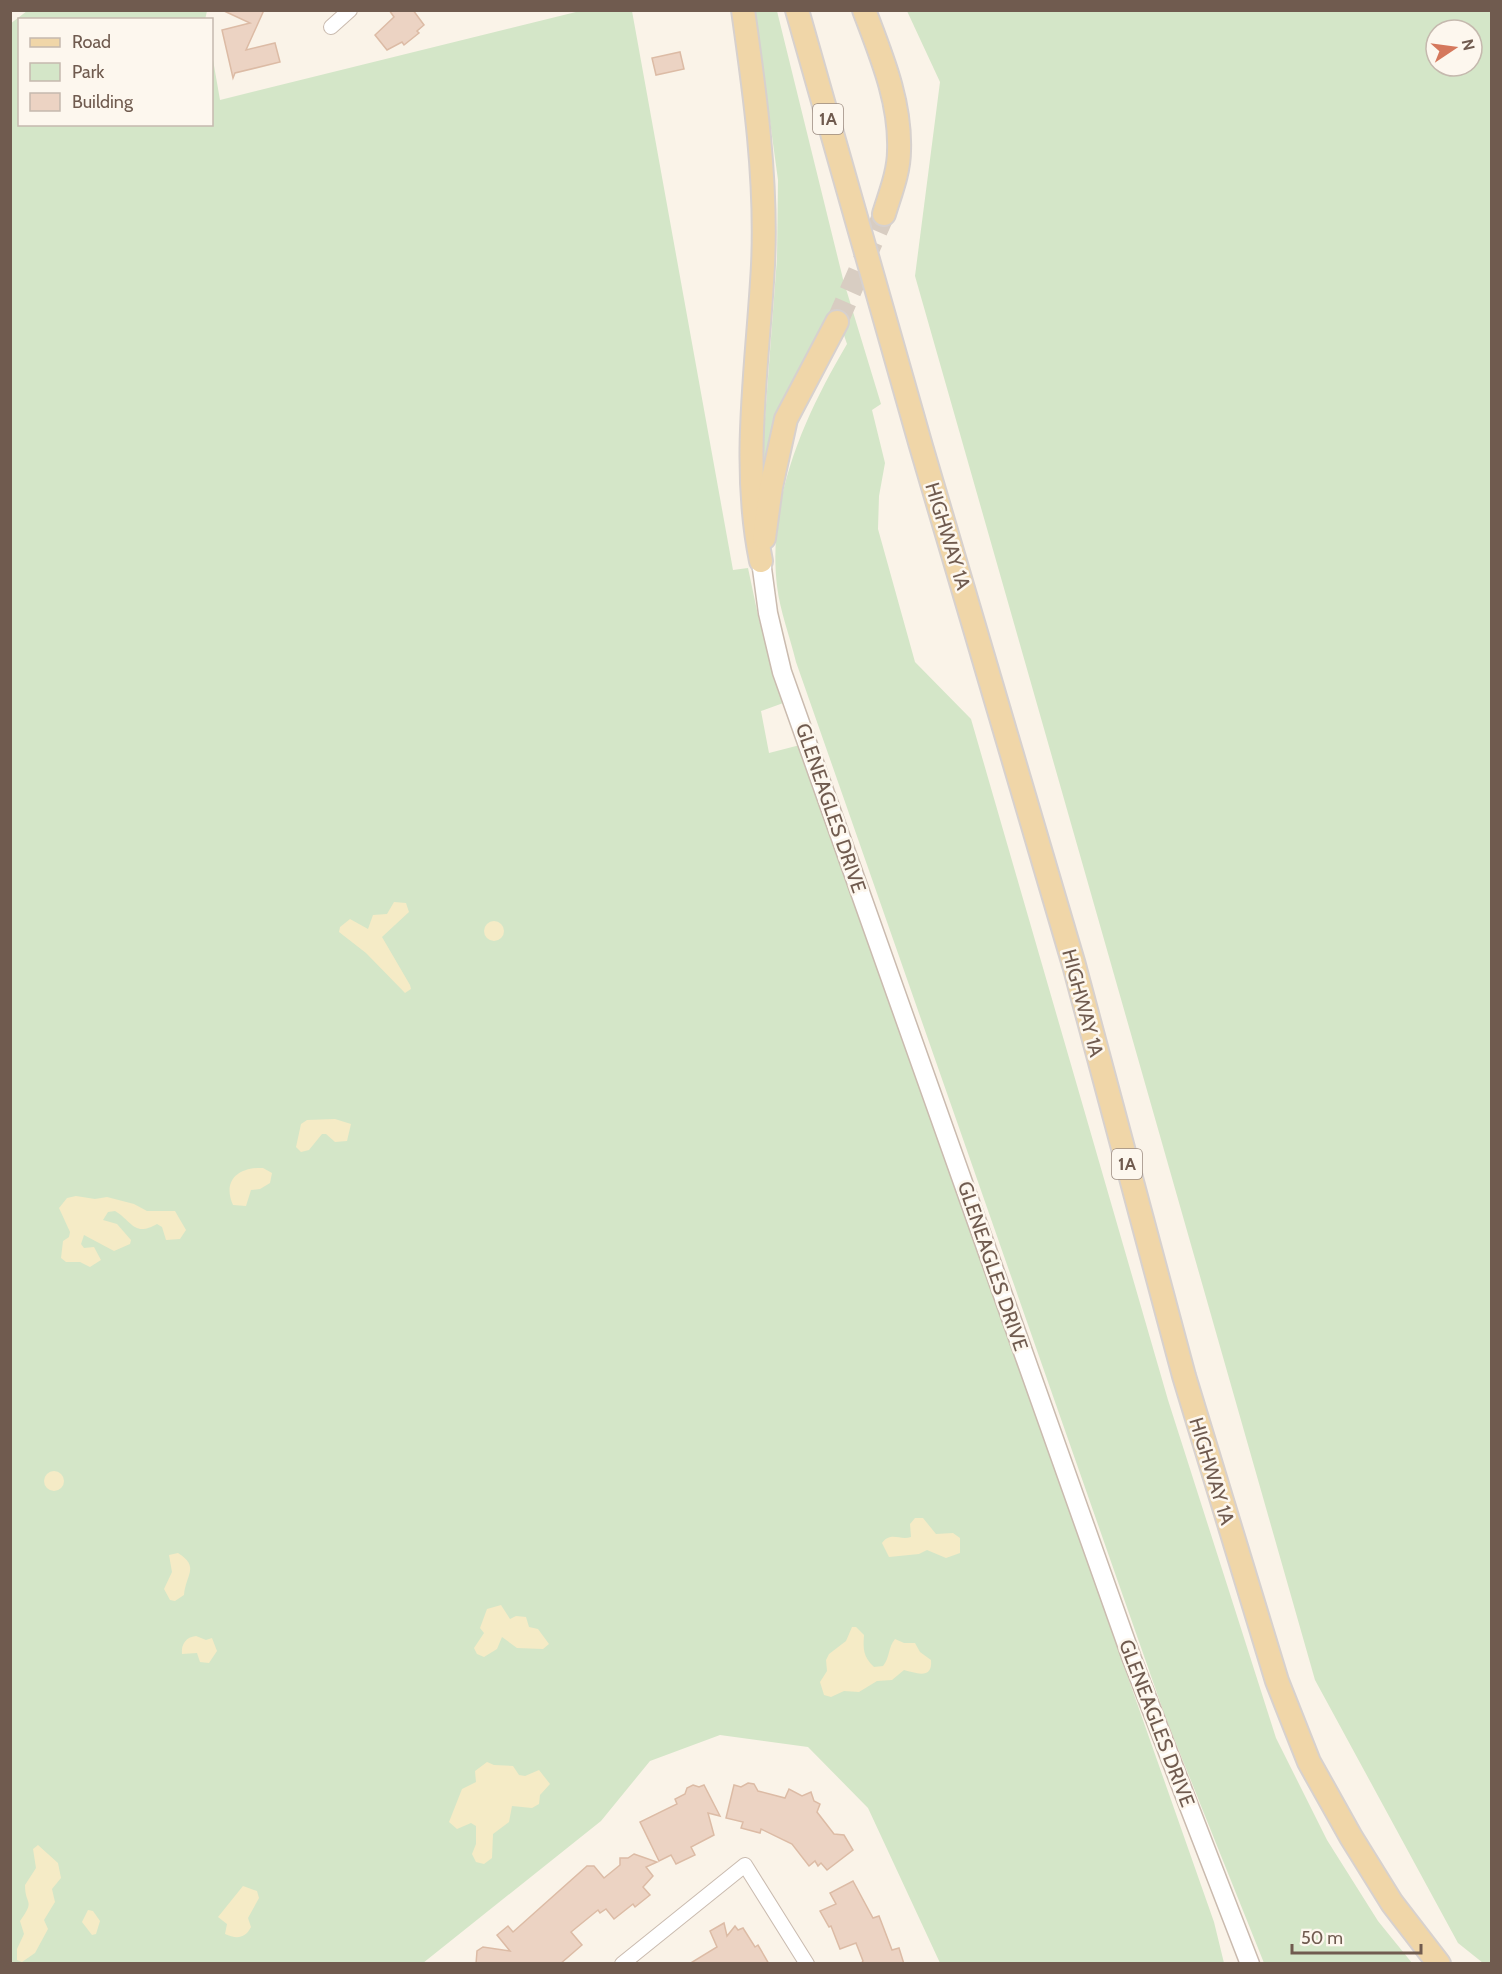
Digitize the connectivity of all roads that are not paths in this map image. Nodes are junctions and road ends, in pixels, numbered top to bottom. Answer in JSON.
{"nodes":[{"id":1,"x":350,"y":10,"type":"edge"},
{"id":2,"x":743,"y":10,"type":"edge"},
{"id":3,"x":797,"y":10,"type":"edge"},
{"id":4,"x":864,"y":10,"type":"edge"},
{"id":5,"x":331,"y":27,"type":"dead end"},
{"id":6,"x":884,"y":214,"type":"tunnel mouth"},
{"id":7,"x":837,"y":322,"type":"tunnel mouth"},
{"id":8,"x":761,"y":561,"type":"junction"},
{"id":9,"x":622,"y":1964,"type":"edge"},
{"id":10,"x":807,"y":1964,"type":"edge"},
{"id":11,"x":1250,"y":1964,"type":"edge"},
{"id":12,"x":1439,"y":1964,"type":"edge"}],
"edges":[{"from":1,"to":5,"type":"street"},
{"from":2,"to":8,"type":"main road"},
{"from":3,"to":12,"type":"main road","name":"HIGHWAY 1A","number":"1A"},
{"from":4,"to":6,"type":"main road"},
{"from":7,"to":8,"type":"main road"},
{"from":8,"to":11,"type":"street","name":"GLENEAGLES DRIVE"},
{"from":9,"to":10,"type":"street"}]}
